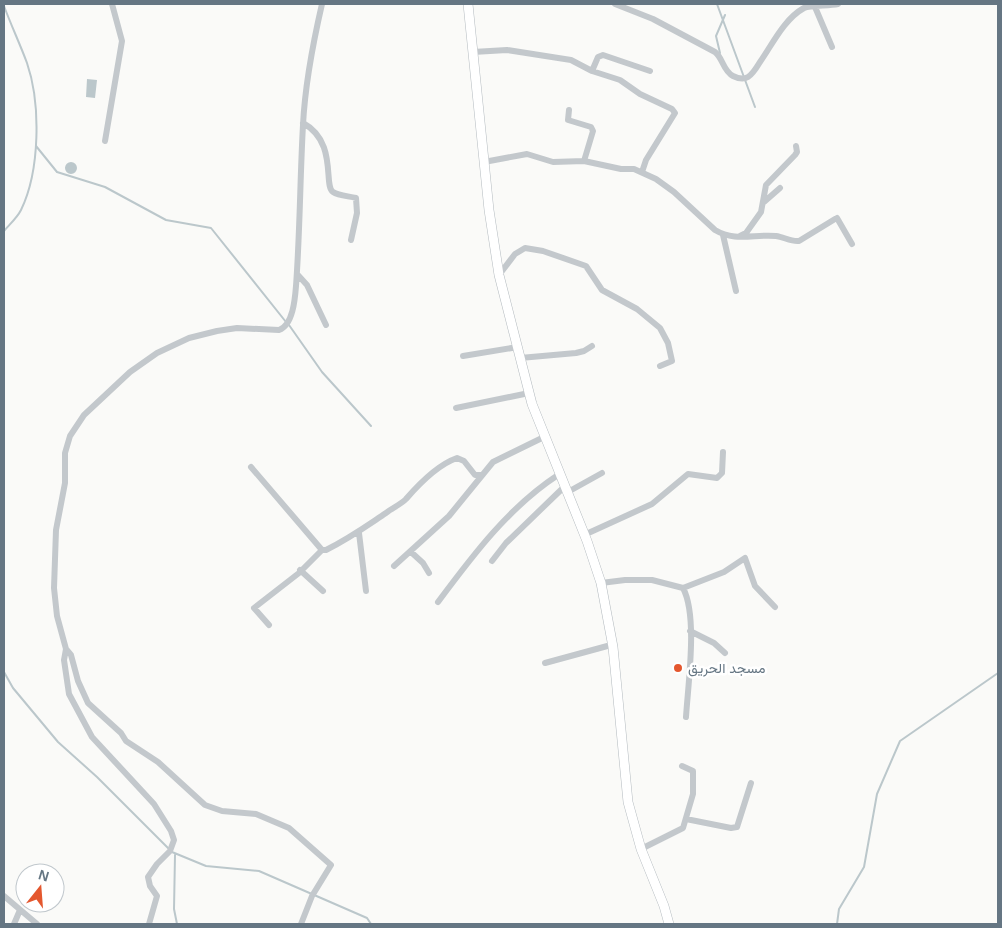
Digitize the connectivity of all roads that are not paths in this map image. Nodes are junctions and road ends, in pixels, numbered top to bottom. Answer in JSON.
{"nodes":[{"id":1,"x":112,"y":4,"type":"edge"},
{"id":2,"x":322,"y":4,"type":"edge"},
{"id":3,"x":468,"y":4,"type":"edge"},
{"id":4,"x":615,"y":4,"type":"edge"},
{"id":5,"x":838,"y":4,"type":"edge"},
{"id":6,"x":815,"y":7,"type":"junction"},
{"id":7,"x":832,"y":46,"type":"dead end"},
{"id":8,"x":473,"y":52,"type":"junction"},
{"id":9,"x":592,"y":71,"type":"junction"},
{"id":10,"x":650,"y":71,"type":"dead end"},
{"id":11,"x":569,"y":110,"type":"dead end"},
{"id":12,"x":303,"y":123,"type":"junction"},
{"id":13,"x":105,"y":141,"type":"dead end"},
{"id":14,"x":796,"y":146,"type":"dead end"},
{"id":15,"x":584,"y":161,"type":"junction"},
{"id":16,"x":484,"y":162,"type":"junction"},
{"id":17,"x":642,"y":172,"type":"junction"},
{"id":18,"x":780,"y":188,"type":"dead end"},
{"id":19,"x":764,"y":202,"type":"junction"},
{"id":20,"x":723,"y":234,"type":"junction"},
{"id":21,"x":737,"y":238,"type":"junction"},
{"id":22,"x":351,"y":240,"type":"dead end"},
{"id":23,"x":852,"y":244,"type":"dead end"},
{"id":24,"x":297,"y":274,"type":"junction"},
{"id":25,"x":499,"y":275,"type":"junction"},
{"id":26,"x":736,"y":291,"type":"dead end"},
{"id":27,"x":326,"y":325,"type":"dead end"},
{"id":28,"x":592,"y":346,"type":"dead end"},
{"id":29,"x":518,"y":347,"type":"junction"},
{"id":30,"x":463,"y":356,"type":"dead end"},
{"id":31,"x":520,"y":358,"type":"junction"},
{"id":32,"x":660,"y":366,"type":"dead end"},
{"id":33,"x":529,"y":393,"type":"junction"},
{"id":34,"x":456,"y":408,"type":"dead end"},
{"id":35,"x":544,"y":437,"type":"junction"},
{"id":36,"x":723,"y":452,"type":"dead end"},
{"id":37,"x":251,"y":467,"type":"dead end"},
{"id":38,"x":602,"y":473,"type":"dead end"},
{"id":39,"x":481,"y":475,"type":"junction"},
{"id":40,"x":558,"y":475,"type":"junction"},
{"id":41,"x":565,"y":490,"type":"junction"},
{"id":42,"x":359,"y":533,"type":"junction"},
{"id":43,"x":584,"y":535,"type":"junction"},
{"id":44,"x":322,"y":550,"type":"junction"},
{"id":45,"x":411,"y":552,"type":"junction"},
{"id":46,"x":492,"y":561,"type":"dead end"},
{"id":47,"x":394,"y":566,"type":"dead end"},
{"id":48,"x":300,"y":570,"type":"junction"},
{"id":49,"x":429,"y":573,"type":"dead end"},
{"id":50,"x":600,"y":584,"type":"junction"},
{"id":51,"x":683,"y":588,"type":"junction"},
{"id":52,"x":323,"y":591,"type":"dead end"},
{"id":53,"x":366,"y":591,"type":"dead end"},
{"id":54,"x":438,"y":602,"type":"dead end"},
{"id":55,"x":775,"y":607,"type":"dead end"},
{"id":56,"x":269,"y":625,"type":"dead end"},
{"id":57,"x":690,"y":631,"type":"junction"},
{"id":58,"x":611,"y":645,"type":"junction"},
{"id":59,"x":66,"y":649,"type":"junction"},
{"id":60,"x":725,"y":653,"type":"dead end"},
{"id":61,"x":545,"y":663,"type":"dead end"},
{"id":62,"x":686,"y":717,"type":"dead end"},
{"id":63,"x":682,"y":766,"type":"dead end"},
{"id":64,"x":751,"y":783,"type":"dead end"},
{"id":65,"x":686,"y":819,"type":"junction"},
{"id":66,"x":641,"y":849,"type":"junction"},
{"id":67,"x":4,"y":896,"type":"edge"},
{"id":68,"x":15,"y":906,"type":"edge"},
{"id":69,"x":24,"y":913,"type":"edge"},
{"id":70,"x":37,"y":924,"type":"edge"},
{"id":71,"x":149,"y":924,"type":"edge"},
{"id":72,"x":301,"y":924,"type":"edge"},
{"id":73,"x":669,"y":924,"type":"edge"}],
"edges":[{"from":1,"to":13,"type":"street"},
{"from":2,"to":12,"type":"street"},
{"from":3,"to":8,"type":"street"},
{"from":4,"to":6,"type":"street"},
{"from":5,"to":6,"type":"street"},
{"from":6,"to":7,"type":"street"},
{"from":8,"to":9,"type":"street"},
{"from":8,"to":16,"type":"street"},
{"from":9,"to":10,"type":"street"},
{"from":9,"to":17,"type":"street"},
{"from":11,"to":15,"type":"street"},
{"from":12,"to":22,"type":"street"},
{"from":12,"to":24,"type":"street"},
{"from":14,"to":19,"type":"street"},
{"from":15,"to":16,"type":"street"},
{"from":15,"to":17,"type":"street"},
{"from":16,"to":25,"type":"street"},
{"from":17,"to":20,"type":"street"},
{"from":18,"to":19,"type":"street"},
{"from":19,"to":21,"type":"street"},
{"from":20,"to":21,"type":"street"},
{"from":20,"to":26,"type":"street"},
{"from":21,"to":23,"type":"street"},
{"from":24,"to":27,"type":"street"},
{"from":24,"to":59,"type":"street"},
{"from":25,"to":29,"type":"street"},
{"from":25,"to":32,"type":"street"},
{"from":28,"to":31,"type":"street"},
{"from":29,"to":30,"type":"street"},
{"from":29,"to":31,"type":"street"},
{"from":31,"to":33,"type":"street"},
{"from":33,"to":34,"type":"street"},
{"from":33,"to":35,"type":"street"},
{"from":35,"to":39,"type":"street"},
{"from":35,"to":40,"type":"street"},
{"from":36,"to":43,"type":"street"},
{"from":37,"to":44,"type":"street"},
{"from":38,"to":41,"type":"street"},
{"from":39,"to":42,"type":"street"},
{"from":39,"to":45,"type":"street"},
{"from":40,"to":41,"type":"street"},
{"from":40,"to":54,"type":"street"},
{"from":41,"to":43,"type":"street"},
{"from":41,"to":46,"type":"street"},
{"from":42,"to":44,"type":"street"},
{"from":42,"to":53,"type":"street"},
{"from":43,"to":50,"type":"street"},
{"from":44,"to":48,"type":"street"},
{"from":45,"to":47,"type":"street"},
{"from":45,"to":49,"type":"street"},
{"from":48,"to":52,"type":"street"},
{"from":48,"to":56,"type":"street"},
{"from":50,"to":51,"type":"street"},
{"from":50,"to":58,"type":"street"},
{"from":51,"to":55,"type":"street"},
{"from":51,"to":57,"type":"street"},
{"from":57,"to":60,"type":"street"},
{"from":57,"to":62,"type":"street"},
{"from":58,"to":61,"type":"street"},
{"from":58,"to":66,"type":"street"},
{"from":59,"to":71,"type":"street"},
{"from":59,"to":72,"type":"street"},
{"from":63,"to":65,"type":"street"},
{"from":64,"to":65,"type":"street"},
{"from":65,"to":66,"type":"street"},
{"from":66,"to":73,"type":"street"},
{"from":67,"to":68,"type":"street"},
{"from":69,"to":70,"type":"street"}]}
